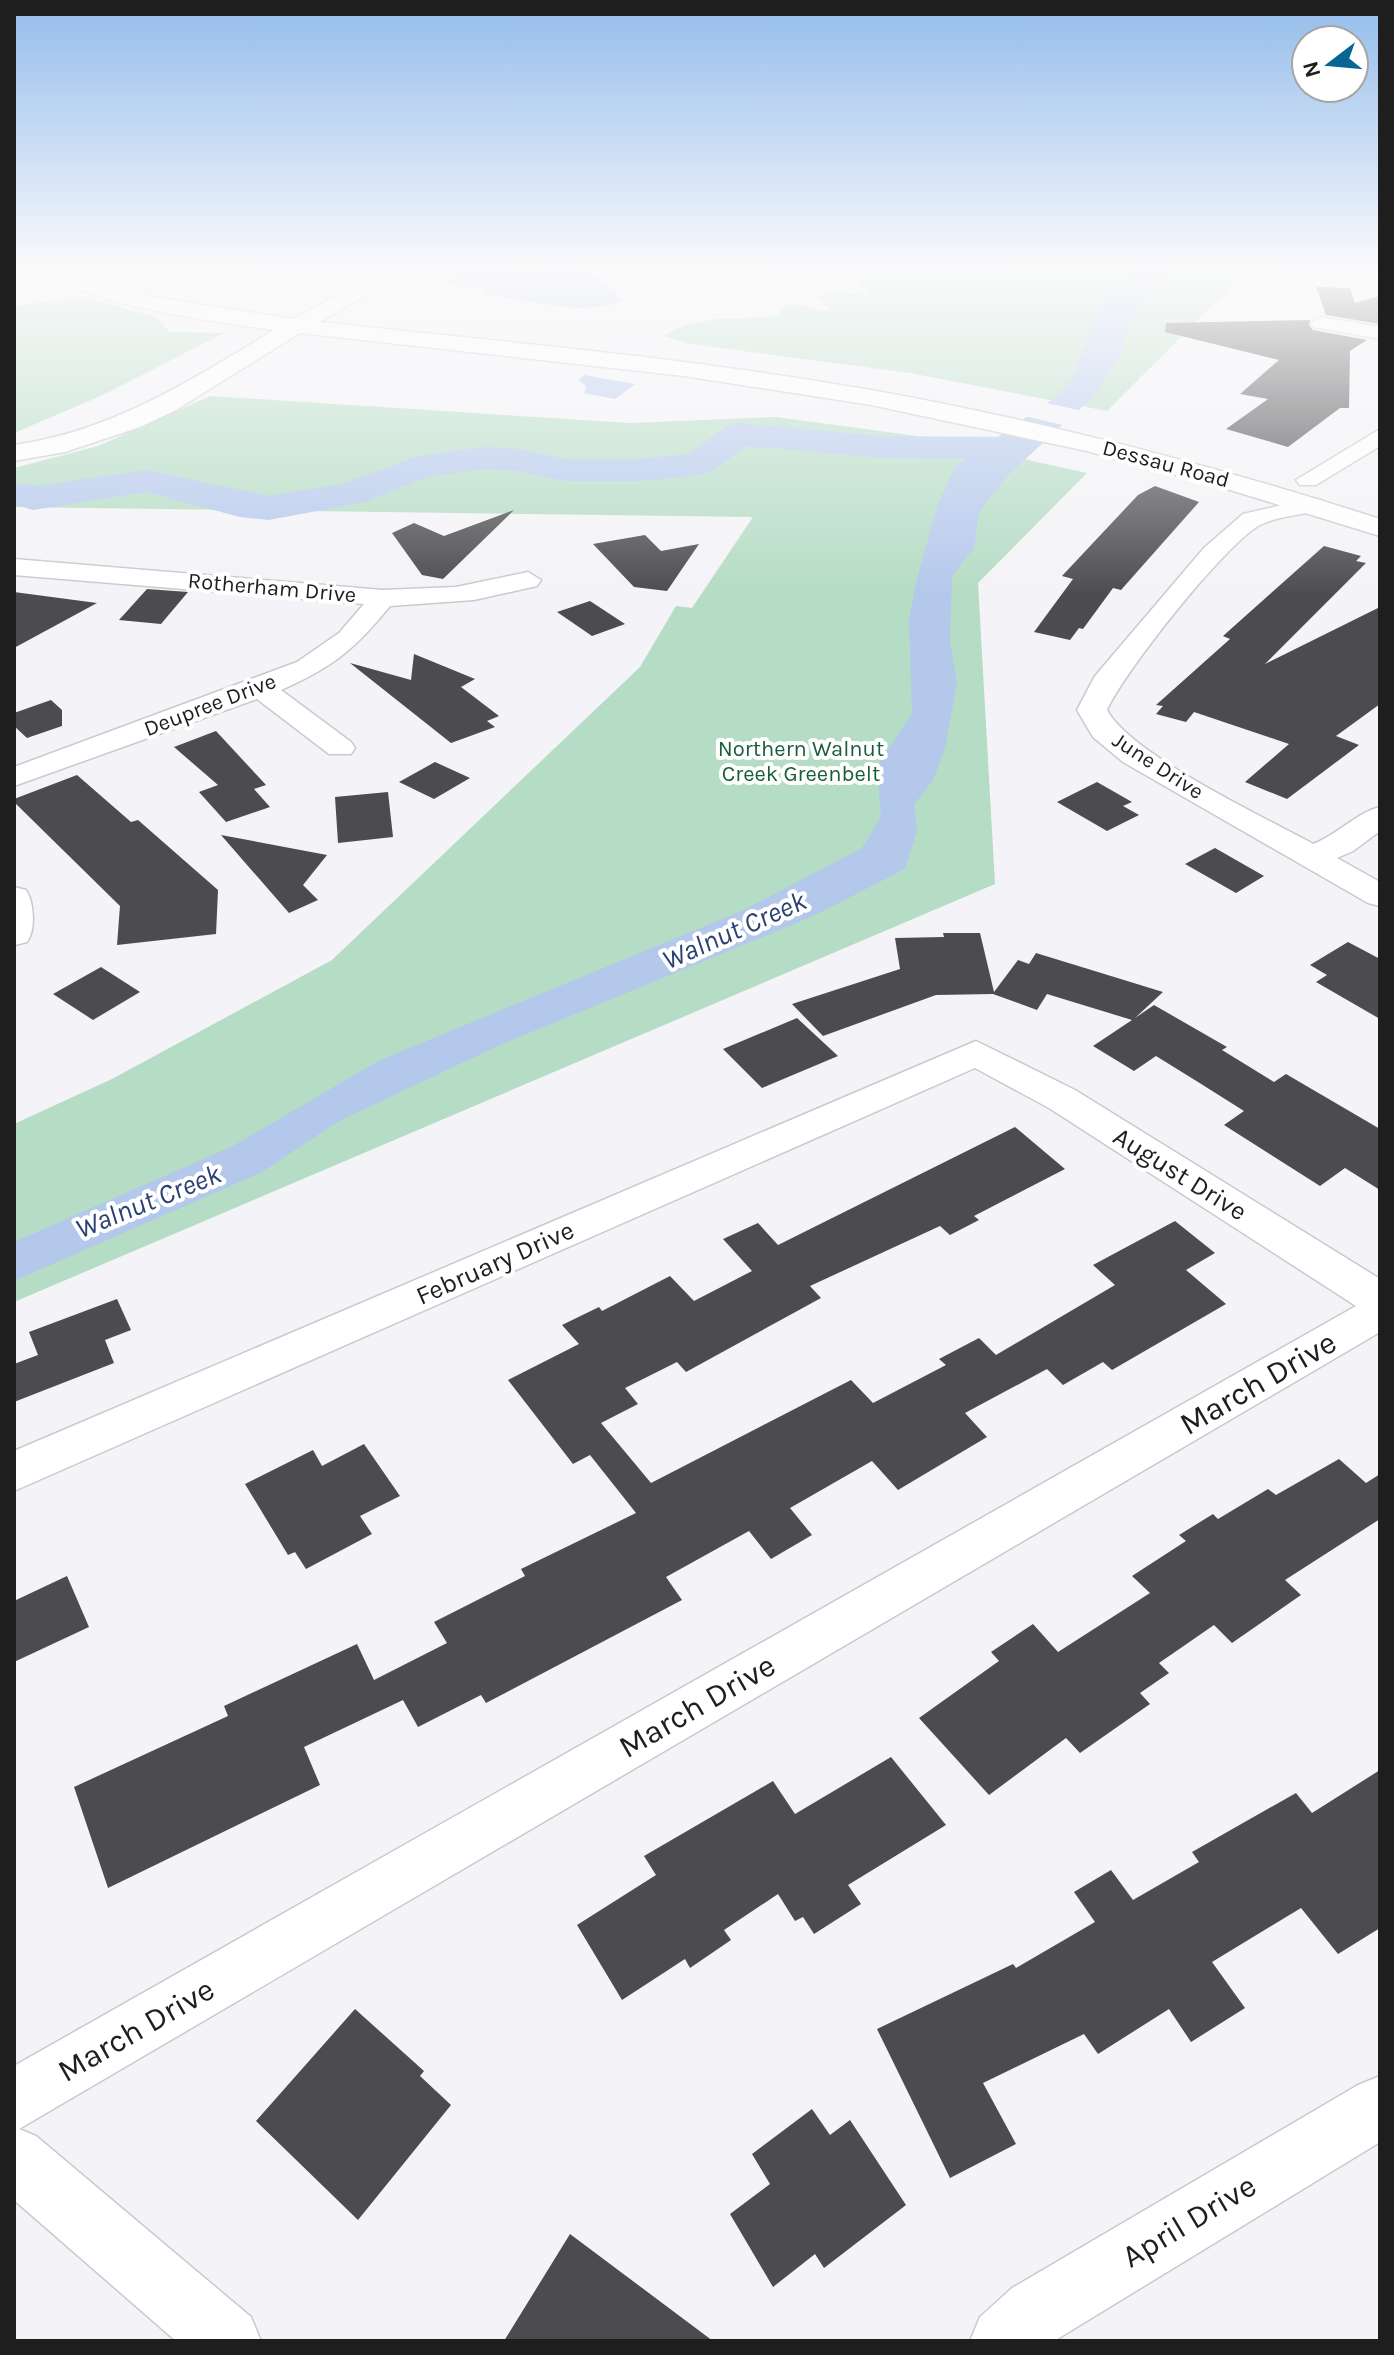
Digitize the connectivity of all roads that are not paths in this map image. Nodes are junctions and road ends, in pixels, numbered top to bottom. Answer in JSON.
{"nodes":[{"id":1,"x":181,"y":376,"type":"edge"},
{"id":2,"x":209,"y":376,"type":"edge"},
{"id":3,"x":734,"y":376,"type":"edge"},
{"id":4,"x":849,"y":376,"type":"edge"},
{"id":5,"x":1380,"y":436,"type":"edge"},
{"id":6,"x":16,"y":453,"type":"edge"},
{"id":7,"x":1310,"y":493,"type":"junction"},
{"id":8,"x":1380,"y":502,"type":"edge"},
{"id":9,"x":1380,"y":528,"type":"edge"},
{"id":10,"x":14,"y":567,"type":"edge"},
{"id":11,"x":528,"y":580,"type":"dead end"},
{"id":12,"x":383,"y":598,"type":"junction"},
{"id":13,"x":261,"y":688,"type":"junction"},
{"id":14,"x":340,"y":748,"type":"dead end"},
{"id":15,"x":14,"y":777,"type":"edge"},
{"id":16,"x":1380,"y":816,"type":"edge"},
{"id":17,"x":1311,"y":857,"type":"junction"},
{"id":18,"x":1380,"y":896,"type":"edge"},
{"id":19,"x":14,"y":897,"type":"edge"},
{"id":20,"x":15,"y":935,"type":"edge"},
{"id":21,"x":976,"y":1053,"type":"joint"},
{"id":22,"x":1380,"y":1300,"type":"edge"},
{"id":23,"x":1380,"y":1312,"type":"edge"},
{"id":24,"x":14,"y":1472,"type":"edge"},
{"id":25,"x":14,"y":2100,"type":"edge"},
{"id":26,"x":1380,"y":2107,"type":"edge"},
{"id":27,"x":14,"y":2158,"type":"edge"},
{"id":28,"x":227,"y":2341,"type":"edge"},
{"id":29,"x":1004,"y":2341,"type":"edge"}],
"edges":[{"from":1,"to":6,"type":"main road"},
{"from":2,"to":6,"type":"main road"},
{"from":3,"to":7,"type":"main road","name":"Dessau Road"},
{"from":4,"to":7,"type":"main road","name":"Dessau Road"},
{"from":5,"to":7,"type":"street"},
{"from":7,"to":8,"type":"main road","name":"Dessau Road"},
{"from":7,"to":9,"type":"main road","name":"Dessau Road"},
{"from":7,"to":17,"type":"street","name":"June Drive"},
{"from":10,"to":12,"type":"street","name":"Rotherham Drive"},
{"from":11,"to":12,"type":"street","name":"Rotherham Drive"},
{"from":12,"to":13,"type":"street","name":"Deupree Drive"},
{"from":13,"to":14,"type":"street"},
{"from":13,"to":15,"type":"street","name":"Deupree Drive"},
{"from":16,"to":17,"type":"street"},
{"from":17,"to":18,"type":"street","name":"June Drive"},
{"from":19,"to":20,"type":"street"},
{"from":21,"to":22,"type":"street","name":"August Drive"},
{"from":21,"to":24,"type":"street","name":"February Drive"},
{"from":23,"to":25,"type":"street","name":"March Drive"},
{"from":26,"to":29,"type":"street","name":"April Drive"},
{"from":27,"to":28,"type":"street"}]}
